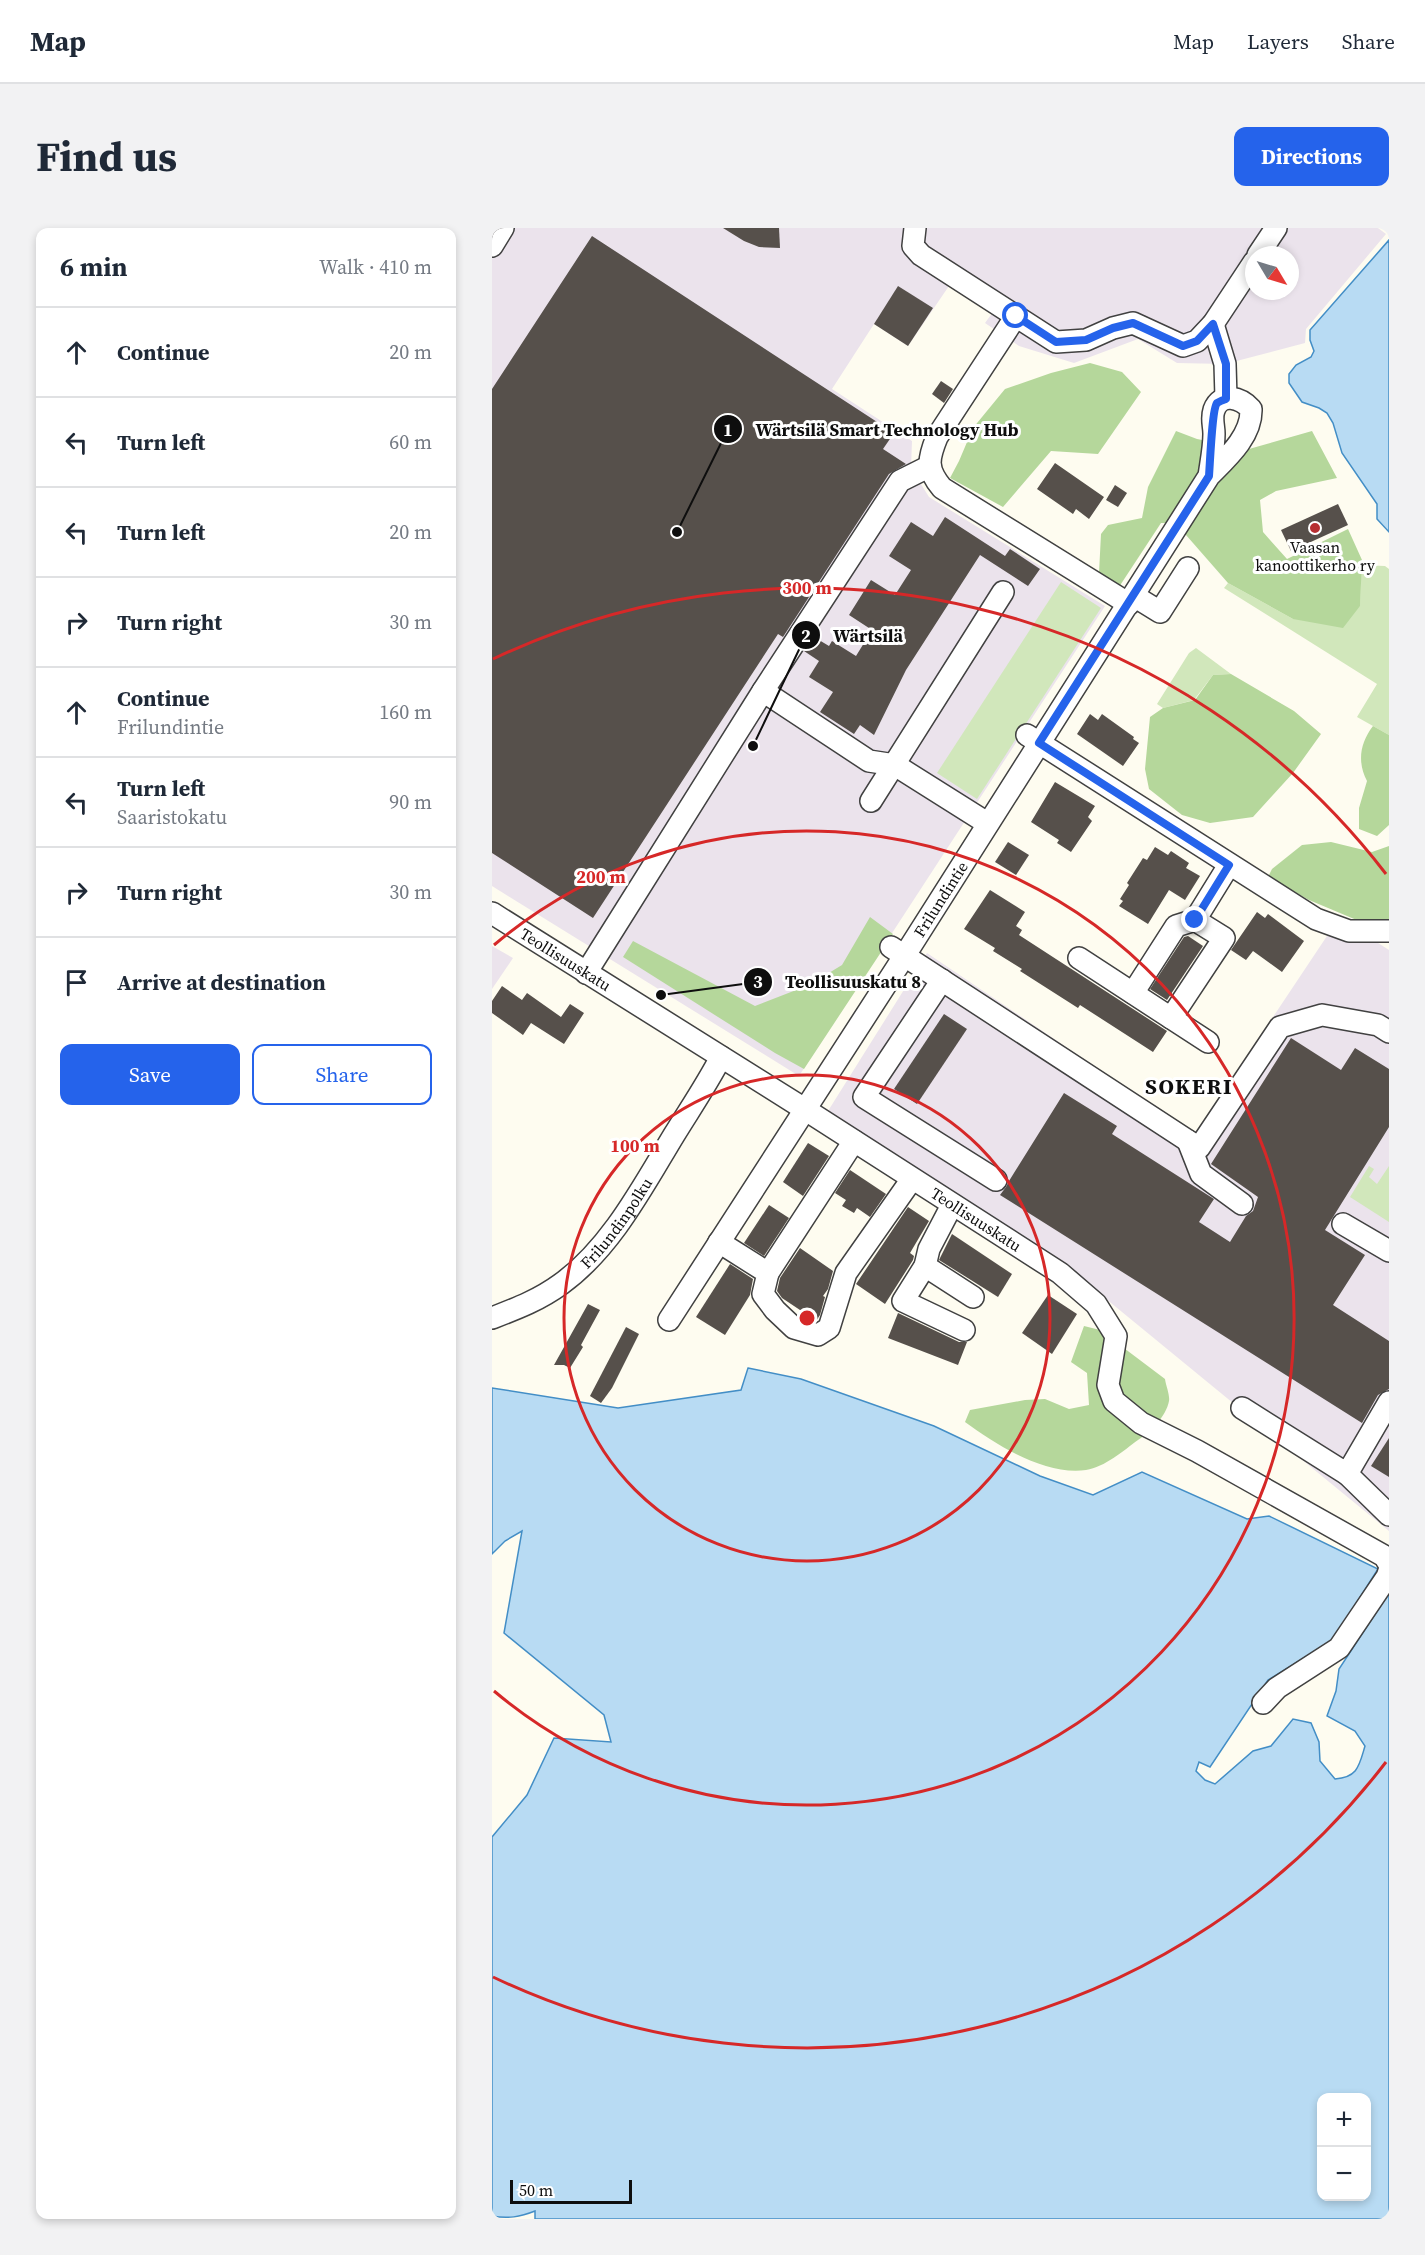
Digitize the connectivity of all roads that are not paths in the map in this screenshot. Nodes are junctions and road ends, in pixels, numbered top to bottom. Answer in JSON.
{"nodes":[{"id":1,"x":503,"y":228,"type":"edge"},
{"id":2,"x":915,"y":228,"type":"edge"},
{"id":3,"x":1276,"y":228,"type":"edge"},
{"id":4,"x":492,"y":246,"type":"edge"},
{"id":5,"x":1264,"y":246,"type":"edge"},
{"id":6,"x":1245,"y":275,"type":"edge"},
{"id":7,"x":1016,"y":316,"type":"junction"},
{"id":8,"x":1213,"y":324,"type":"junction"},
{"id":9,"x":1226,"y":399,"type":"junction"},
{"id":10,"x":930,"y":466,"type":"junction"},
{"id":11,"x":1209,"y":476,"type":"junction"},
{"id":12,"x":1188,"y":568,"type":"dead end"},
{"id":13,"x":1003,"y":592,"type":"dead end"},
{"id":14,"x":1131,"y":600,"type":"junction"},
{"id":15,"x":763,"y":691,"type":"junction"},
{"id":16,"x":1033,"y":739,"type":"junction"},
{"id":17,"x":895,"y":765,"type":"junction"},
{"id":18,"x":871,"y":801,"type":"dead end"},
{"id":19,"x":987,"y":823,"type":"junction"},
{"id":20,"x":1229,"y":865,"type":"junction"},
{"id":21,"x":492,"y":913,"type":"edge"},
{"id":22,"x":1195,"y":920,"type":"junction"},
{"id":23,"x":1389,"y":931,"type":"edge"},
{"id":24,"x":898,"y":951,"type":"junction"},
{"id":25,"x":1079,"y":958,"type":"dead end"},
{"id":26,"x":586,"y":973,"type":"junction"},
{"id":27,"x":942,"y":981,"type":"junction"},
{"id":28,"x":1133,"y":993,"type":"junction"},
{"id":29,"x":1171,"y":1018,"type":"junction"},
{"id":30,"x":1385,"y":1027,"type":"edge"},
{"id":31,"x":1209,"y":1042,"type":"dead end"},
{"id":32,"x":721,"y":1057,"type":"junction"},
{"id":33,"x":806,"y":1110,"type":"junction"},
{"id":34,"x":854,"y":1141,"type":"junction"},
{"id":35,"x":1188,"y":1141,"type":"junction"},
{"id":36,"x":912,"y":1179,"type":"junction"},
{"id":37,"x":996,"y":1180,"type":"dead end"},
{"id":38,"x":1242,"y":1204,"type":"dead end"},
{"id":39,"x":952,"y":1205,"type":"junction"},
{"id":40,"x":1343,"y":1224,"type":"dead end"},
{"id":41,"x":719,"y":1242,"type":"junction"},
{"id":42,"x":1389,"y":1251,"type":"edge"},
{"id":43,"x":925,"y":1266,"type":"junction"},
{"id":44,"x":768,"y":1273,"type":"junction"},
{"id":45,"x":973,"y":1297,"type":"dead end"},
{"id":46,"x":492,"y":1318,"type":"edge"},
{"id":47,"x":669,"y":1320,"type":"dead end"},
{"id":48,"x":964,"y":1330,"type":"dead end"},
{"id":49,"x":1389,"y":1402,"type":"edge"},
{"id":50,"x":1242,"y":1407,"type":"dead end"},
{"id":51,"x":1347,"y":1474,"type":"junction"},
{"id":52,"x":1389,"y":1515,"type":"edge"},
{"id":53,"x":1389,"y":1564,"type":"edge"},
{"id":54,"x":1389,"y":1571,"type":"edge"},
{"id":55,"x":1263,"y":1703,"type":"dead end"}],
"edges":[{"from":1,"to":4,"type":"street"},
{"from":2,"to":7,"type":"street"},
{"from":3,"to":5,"type":"street"},
{"from":6,"to":8,"type":"street"},
{"from":7,"to":8,"type":"street"},
{"from":7,"to":10,"type":"street"},
{"from":8,"to":9,"type":"street"},
{"from":9,"to":11,"type":"street","name":"Frilundintie"},
{"from":9,"to":11,"type":"street","name":"Frilundintie"},
{"from":10,"to":14,"type":"street"},
{"from":10,"to":15,"type":"street"},
{"from":11,"to":14,"type":"street","name":"Frilundintie"},
{"from":12,"to":14,"type":"street"},
{"from":13,"to":17,"type":"street"},
{"from":14,"to":16,"type":"street","name":"Frilundintie"},
{"from":15,"to":17,"type":"street"},
{"from":15,"to":26,"type":"street"},
{"from":16,"to":19,"type":"street","name":"Frilundintie"},
{"from":16,"to":20,"type":"street"},
{"from":17,"to":18,"type":"street"},
{"from":17,"to":19,"type":"street"},
{"from":19,"to":24,"type":"street","name":"Frilundintie"},
{"from":20,"to":22,"type":"street"},
{"from":20,"to":23,"type":"street"},
{"from":21,"to":26,"type":"street","name":"Teollisuuskatu"},
{"from":22,"to":28,"type":"street"},
{"from":22,"to":29,"type":"street"},
{"from":24,"to":27,"type":"street"},
{"from":24,"to":33,"type":"street","name":"Frilundintie"},
{"from":25,"to":28,"type":"street"},
{"from":26,"to":32,"type":"street","name":"Teollisuuskatu"},
{"from":27,"to":35,"type":"street"},
{"from":27,"to":37,"type":"street"},
{"from":28,"to":29,"type":"street"},
{"from":29,"to":31,"type":"street"},
{"from":30,"to":35,"type":"street"},
{"from":32,"to":33,"type":"street","name":"Teollisuuskatu"},
{"from":32,"to":46,"type":"street","name":"Frilundinpolku"},
{"from":33,"to":34,"type":"street","name":"Teollisuuskatu"},
{"from":33,"to":41,"type":"street","name":"Frilundintie"},
{"from":34,"to":36,"type":"street","name":"Teollisuuskatu"},
{"from":34,"to":44,"type":"street"},
{"from":35,"to":38,"type":"street"},
{"from":36,"to":39,"type":"street","name":"Teollisuuskatu"},
{"from":36,"to":44,"type":"street"},
{"from":39,"to":43,"type":"street"},
{"from":39,"to":53,"type":"street","name":"Teollisuuskatu"},
{"from":40,"to":42,"type":"street"},
{"from":41,"to":44,"type":"street"},
{"from":41,"to":47,"type":"street","name":"Frilundintie"},
{"from":43,"to":45,"type":"street"},
{"from":43,"to":48,"type":"street"},
{"from":49,"to":51,"type":"street"},
{"from":50,"to":51,"type":"street"},
{"from":51,"to":52,"type":"street"},
{"from":54,"to":55,"type":"street"}]}
